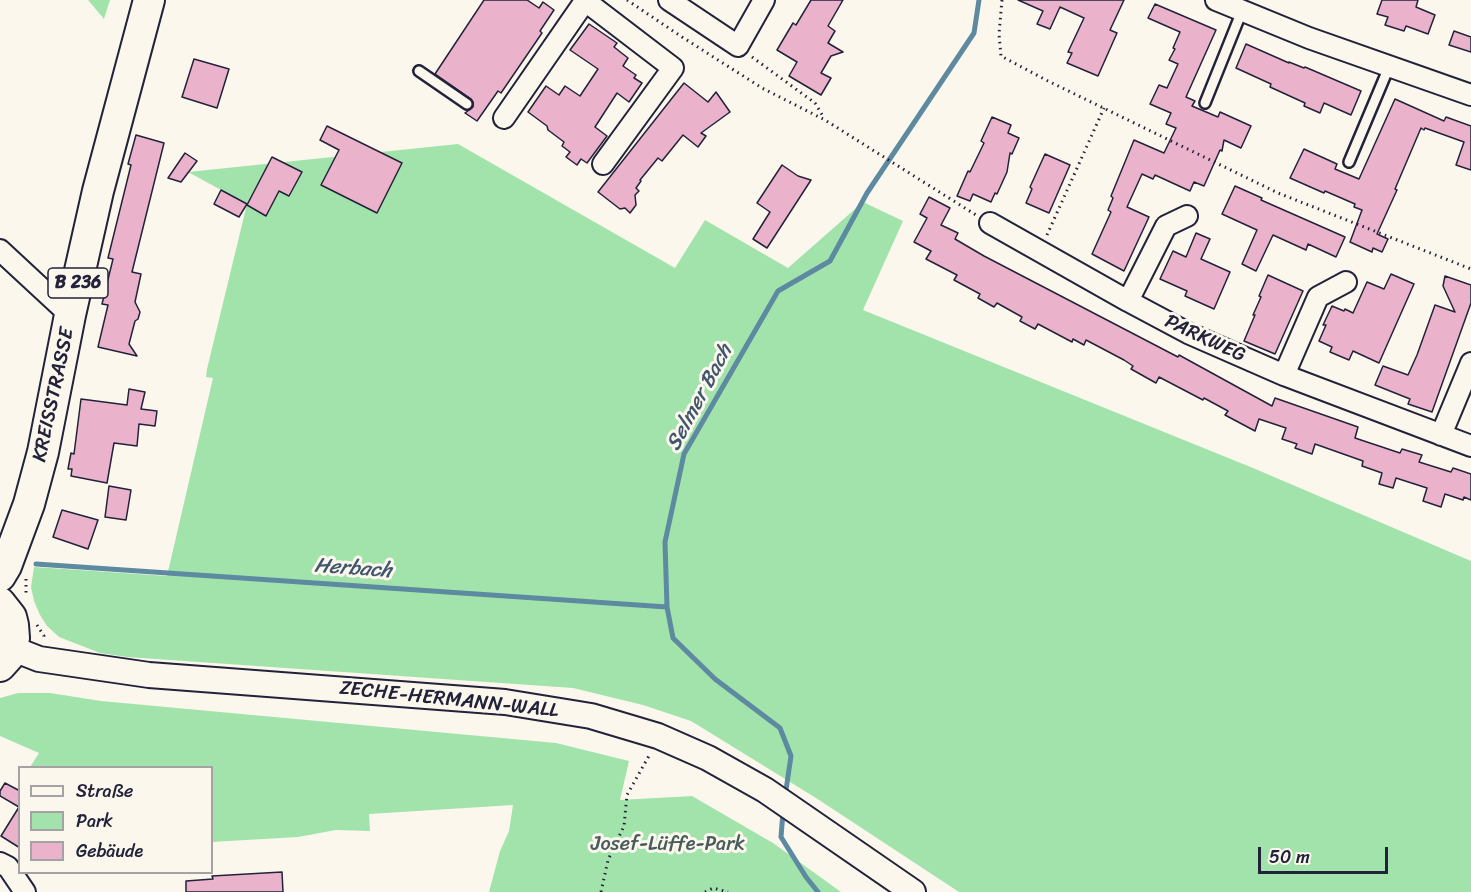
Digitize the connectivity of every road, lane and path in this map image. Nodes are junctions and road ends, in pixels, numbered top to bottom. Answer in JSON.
{"nodes":[{"id":1,"x":149,"y":0,"type":"edge"},
{"id":2,"x":627,"y":0,"type":"edge"},
{"id":3,"x":669,"y":0,"type":"edge"},
{"id":4,"x":764,"y":0,"type":"edge"},
{"id":5,"x":1002,"y":0,"type":"edge"},
{"id":6,"x":1216,"y":0,"type":"edge"},
{"id":7,"x":584,"y":1,"type":"edge"},
{"id":8,"x":1242,"y":11,"type":"junction"},
{"id":9,"x":738,"y":46,"type":"junction"},
{"id":10,"x":1389,"y":67,"type":"junction"},
{"id":11,"x":419,"y":71,"type":"dead end"},
{"id":12,"x":1471,"y":95,"type":"edge"},
{"id":13,"x":1205,"y":103,"type":"dead end"},
{"id":14,"x":467,"y":104,"type":"dead end"},
{"id":15,"x":1104,"y":108,"type":"junction"},
{"id":16,"x":504,"y":118,"type":"dead end"},
{"id":17,"x":825,"y":120,"type":"junction"},
{"id":18,"x":1349,"y":162,"type":"dead end"},
{"id":19,"x":603,"y":164,"type":"dead end"},
{"id":20,"x":1187,"y":216,"type":"dead end"},
{"id":21,"x":990,"y":223,"type":"joint"},
{"id":22,"x":0,"y":250,"type":"edge"},
{"id":23,"x":1039,"y":251,"type":"junction"},
{"id":24,"x":1471,"y":269,"type":"edge"},
{"id":25,"x":1346,"y":282,"type":"dead end"},
{"id":26,"x":1128,"y":302,"type":"junction"},
{"id":27,"x":70,"y":315,"type":"junction"},
{"id":28,"x":1471,"y":363,"type":"edge"},
{"id":29,"x":1284,"y":375,"type":"junction"},
{"id":30,"x":1441,"y":435,"type":"junction"},
{"id":31,"x":1471,"y":446,"type":"edge"},
{"id":32,"x":0,"y":576,"type":"edge"},
{"id":33,"x":0,"y":603,"type":"edge"},
{"id":34,"x":6,"y":657,"type":"edge"},
{"id":35,"x":649,"y":756,"type":"dead end"},
{"id":36,"x":0,"y":862,"type":"edge"},
{"id":37,"x":26,"y":892,"type":"edge"},
{"id":38,"x":601,"y":892,"type":"edge"},
{"id":39,"x":705,"y":892,"type":"edge"},
{"id":40,"x":728,"y":892,"type":"edge"},
{"id":41,"x":913,"y":892,"type":"edge"}],
"edges":[{"from":1,"to":27,"type":"main road","name":"KREISSTRASSE","number":"B 236"},
{"from":2,"to":17,"type":"path"},
{"from":3,"to":9,"type":"street"},
{"from":4,"to":9,"type":"street"},
{"from":5,"to":15,"type":"path"},
{"from":6,"to":8,"type":"street"},
{"from":7,"to":16,"type":"street"},
{"from":7,"to":19,"type":"street"},
{"from":8,"to":10,"type":"street"},
{"from":8,"to":13,"type":"lane"},
{"from":9,"to":17,"type":"path"},
{"from":10,"to":12,"type":"street"},
{"from":10,"to":18,"type":"lane"},
{"from":11,"to":14,"type":"lane"},
{"from":15,"to":23,"type":"path"},
{"from":15,"to":24,"type":"path"},
{"from":17,"to":21,"type":"path"},
{"from":20,"to":26,"type":"street"},
{"from":21,"to":23,"type":"street","name":"PARKWEG"},
{"from":22,"to":27,"type":"street"},
{"from":23,"to":26,"type":"street","name":"PARKWEG"},
{"from":25,"to":29,"type":"street"},
{"from":26,"to":29,"type":"street","name":"PARKWEG"},
{"from":27,"to":32,"type":"main road","name":"KREISSTRASSE","number":"B 236"},
{"from":28,"to":30,"type":"street"},
{"from":29,"to":30,"type":"street","name":"PARKWEG"},
{"from":30,"to":31,"type":"street","name":"PARKWEG"},
{"from":33,"to":34,"type":"main road"},
{"from":34,"to":41,"type":"street","name":"ZECHE-HERMANN-WALL"},
{"from":35,"to":38,"type":"path"},
{"from":36,"to":37,"type":"street"},
{"from":39,"to":40,"type":"path"}]}
